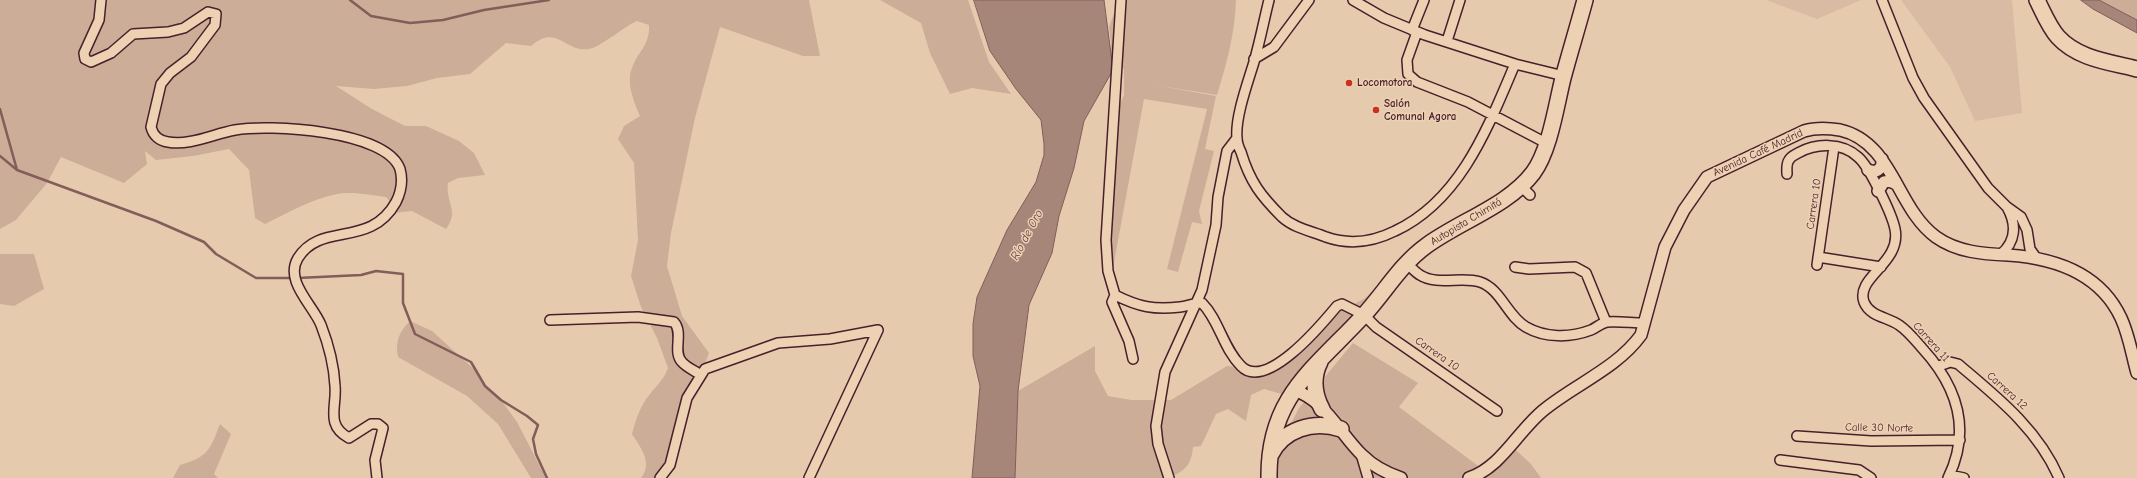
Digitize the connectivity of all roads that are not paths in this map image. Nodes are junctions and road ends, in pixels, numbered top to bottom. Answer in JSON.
{"nodes":[{"id":1,"x":101,"y":0,"type":"edge"},
{"id":2,"x":1122,"y":0,"type":"edge"},
{"id":3,"x":1269,"y":0,"type":"edge"},
{"id":4,"x":1308,"y":0,"type":"edge"},
{"id":5,"x":1353,"y":0,"type":"edge"},
{"id":6,"x":1424,"y":0,"type":"edge"},
{"id":7,"x":1460,"y":0,"type":"edge"},
{"id":8,"x":1586,"y":0,"type":"edge"},
{"id":9,"x":1882,"y":0,"type":"edge"},
{"id":10,"x":2036,"y":0,"type":"edge"},
{"id":11,"x":1415,"y":31,"type":"junction"},
{"id":12,"x":1447,"y":41,"type":"junction"},
{"id":13,"x":1254,"y":59,"type":"junction"},
{"id":14,"x":1515,"y":64,"type":"junction"},
{"id":15,"x":2137,"y":69,"type":"edge"},
{"id":16,"x":1564,"y":76,"type":"junction"},
{"id":17,"x":1493,"y":116,"type":"junction"},
{"id":18,"x":1236,"y":138,"type":"junction"},
{"id":19,"x":1546,"y":143,"type":"junction"},
{"id":20,"x":1834,"y":147,"type":"junction"},
{"id":21,"x":1882,"y":159,"type":"junction"},
{"id":22,"x":1868,"y":170,"type":"junction"},
{"id":23,"x":1787,"y":174,"type":"dead end"},
{"id":24,"x":1896,"y":184,"type":"junction"},
{"id":25,"x":1878,"y":191,"type":"junction"},
{"id":26,"x":2007,"y":207,"type":"junction"},
{"id":27,"x":2000,"y":255,"type":"junction"},
{"id":28,"x":2036,"y":259,"type":"junction"},
{"id":29,"x":1406,"y":263,"type":"junction"},
{"id":30,"x":1515,"y":267,"type":"dead end"},
{"id":31,"x":1881,"y":267,"type":"junction"},
{"id":32,"x":1115,"y":295,"type":"junction"},
{"id":33,"x":1196,"y":303,"type":"junction"},
{"id":34,"x":1364,"y":315,"type":"junction"},
{"id":35,"x":550,"y":320,"type":"dead end"},
{"id":36,"x":1606,"y":322,"type":"junction"},
{"id":37,"x":1644,"y":323,"type":"junction"},
{"id":38,"x":1326,"y":352,"type":"junction"},
{"id":39,"x":1133,"y":359,"type":"dead end"},
{"id":40,"x":1939,"y":366,"type":"junction"},
{"id":41,"x":2137,"y":373,"type":"edge"},
{"id":42,"x":701,"y":375,"type":"junction"},
{"id":43,"x":1293,"y":390,"type":"junction"},
{"id":44,"x":1322,"y":409,"type":"junction"},
{"id":45,"x":1497,"y":411,"type":"dead end"},
{"id":46,"x":1340,"y":429,"type":"junction"},
{"id":47,"x":1798,"y":436,"type":"dead end"},
{"id":48,"x":1960,"y":440,"type":"junction"},
{"id":49,"x":1361,"y":454,"type":"junction"},
{"id":50,"x":1780,"y":460,"type":"dead end"},
{"id":51,"x":1268,"y":461,"type":"junction"},
{"id":52,"x":1949,"y":476,"type":"edge"},
{"id":53,"x":1395,"y":477,"type":"edge"},
{"id":54,"x":377,"y":478,"type":"edge"},
{"id":55,"x":660,"y":478,"type":"edge"},
{"id":56,"x":809,"y":478,"type":"edge"},
{"id":57,"x":1169,"y":478,"type":"edge"},
{"id":58,"x":1269,"y":478,"type":"edge"},
{"id":59,"x":1368,"y":478,"type":"edge"},
{"id":60,"x":1469,"y":478,"type":"edge"},
{"id":61,"x":1871,"y":478,"type":"edge"},
{"id":62,"x":1964,"y":478,"type":"edge"},
{"id":63,"x":2059,"y":478,"type":"edge"}],
"edges":[{"from":1,"to":54,"type":"street"},
{"from":2,"to":32,"type":"street"},
{"from":3,"to":13,"type":"street"},
{"from":4,"to":13,"type":"street"},
{"from":5,"to":11,"type":"street"},
{"from":6,"to":11,"type":"street"},
{"from":7,"to":12,"type":"street"},
{"from":8,"to":16,"type":"highway","name":"Autopista Chimitá"},
{"from":9,"to":26,"type":"street"},
{"from":10,"to":15,"type":"highway"},
{"from":11,"to":12,"type":"street"},
{"from":11,"to":17,"type":"street"},
{"from":12,"to":14,"type":"street"},
{"from":13,"to":18,"type":"street"},
{"from":14,"to":16,"type":"street"},
{"from":14,"to":17,"type":"street"},
{"from":16,"to":19,"type":"highway","name":"Autopista Chimitá"},
{"from":17,"to":18,"type":"street"},
{"from":17,"to":19,"type":"street"},
{"from":18,"to":33,"type":"street"},
{"from":19,"to":29,"type":"highway","name":"Autopista Chimitá"},
{"from":20,"to":22,"type":"street","name":"Carrera 11"},
{"from":20,"to":23,"type":"street","name":"Carrera 11"},
{"from":20,"to":31,"type":"street","name":"Carrera 10"},
{"from":21,"to":22,"type":"street"},
{"from":21,"to":24,"type":"street","name":"Avenida Café Madrid"},
{"from":21,"to":37,"type":"street","name":"Avenida Café Madrid"},
{"from":22,"to":25,"type":"street","name":"Carrera 11"},
{"from":24,"to":25,"type":"street"},
{"from":24,"to":27,"type":"street","name":"Avenida Café Madrid"},
{"from":25,"to":31,"type":"street","name":"Carrera 11"},
{"from":26,"to":27,"type":"street"},
{"from":26,"to":28,"type":"street"},
{"from":27,"to":28,"type":"street","name":"Avenida Café Madrid"},
{"from":28,"to":41,"type":"street","name":"Avenida Café Madrid"},
{"from":29,"to":34,"type":"highway","name":"Autopista Chimitá"},
{"from":29,"to":36,"type":"street"},
{"from":30,"to":36,"type":"street"},
{"from":31,"to":40,"type":"street","name":"Carrera 11"},
{"from":32,"to":33,"type":"street"},
{"from":32,"to":39,"type":"street"},
{"from":33,"to":34,"type":"street","name":"Carrera 10"},
{"from":33,"to":57,"type":"street"},
{"from":34,"to":38,"type":"highway","name":"Autopista Chimitá"},
{"from":34,"to":45,"type":"street","name":"Carrera 10"},
{"from":35,"to":42,"type":"street"},
{"from":36,"to":37,"type":"street"},
{"from":37,"to":60,"type":"street","name":"Avenida Café Madrid"},
{"from":38,"to":43,"type":"highway","name":"Autopista Chimitá"},
{"from":38,"to":44,"type":"highway"},
{"from":40,"to":48,"type":"street","name":"Carrera 11"},
{"from":40,"to":63,"type":"street","name":"Carrera 12"},
{"from":42,"to":55,"type":"street"},
{"from":42,"to":56,"type":"street"},
{"from":43,"to":44,"type":"street"},
{"from":43,"to":51,"type":"highway","name":"Autopista Chimitá"},
{"from":44,"to":46,"type":"street"},
{"from":46,"to":49,"type":"street"},
{"from":46,"to":51,"type":"highway"},
{"from":47,"to":48,"type":"street","name":"Calle 30 Norte"},
{"from":48,"to":52,"type":"street","name":"Carrera 11"},
{"from":49,"to":53,"type":"street"},
{"from":49,"to":59,"type":"street"},
{"from":50,"to":61,"type":"street"},
{"from":51,"to":58,"type":"highway","name":"Autopista Chimitá"},
{"from":52,"to":62,"type":"street"}]}
